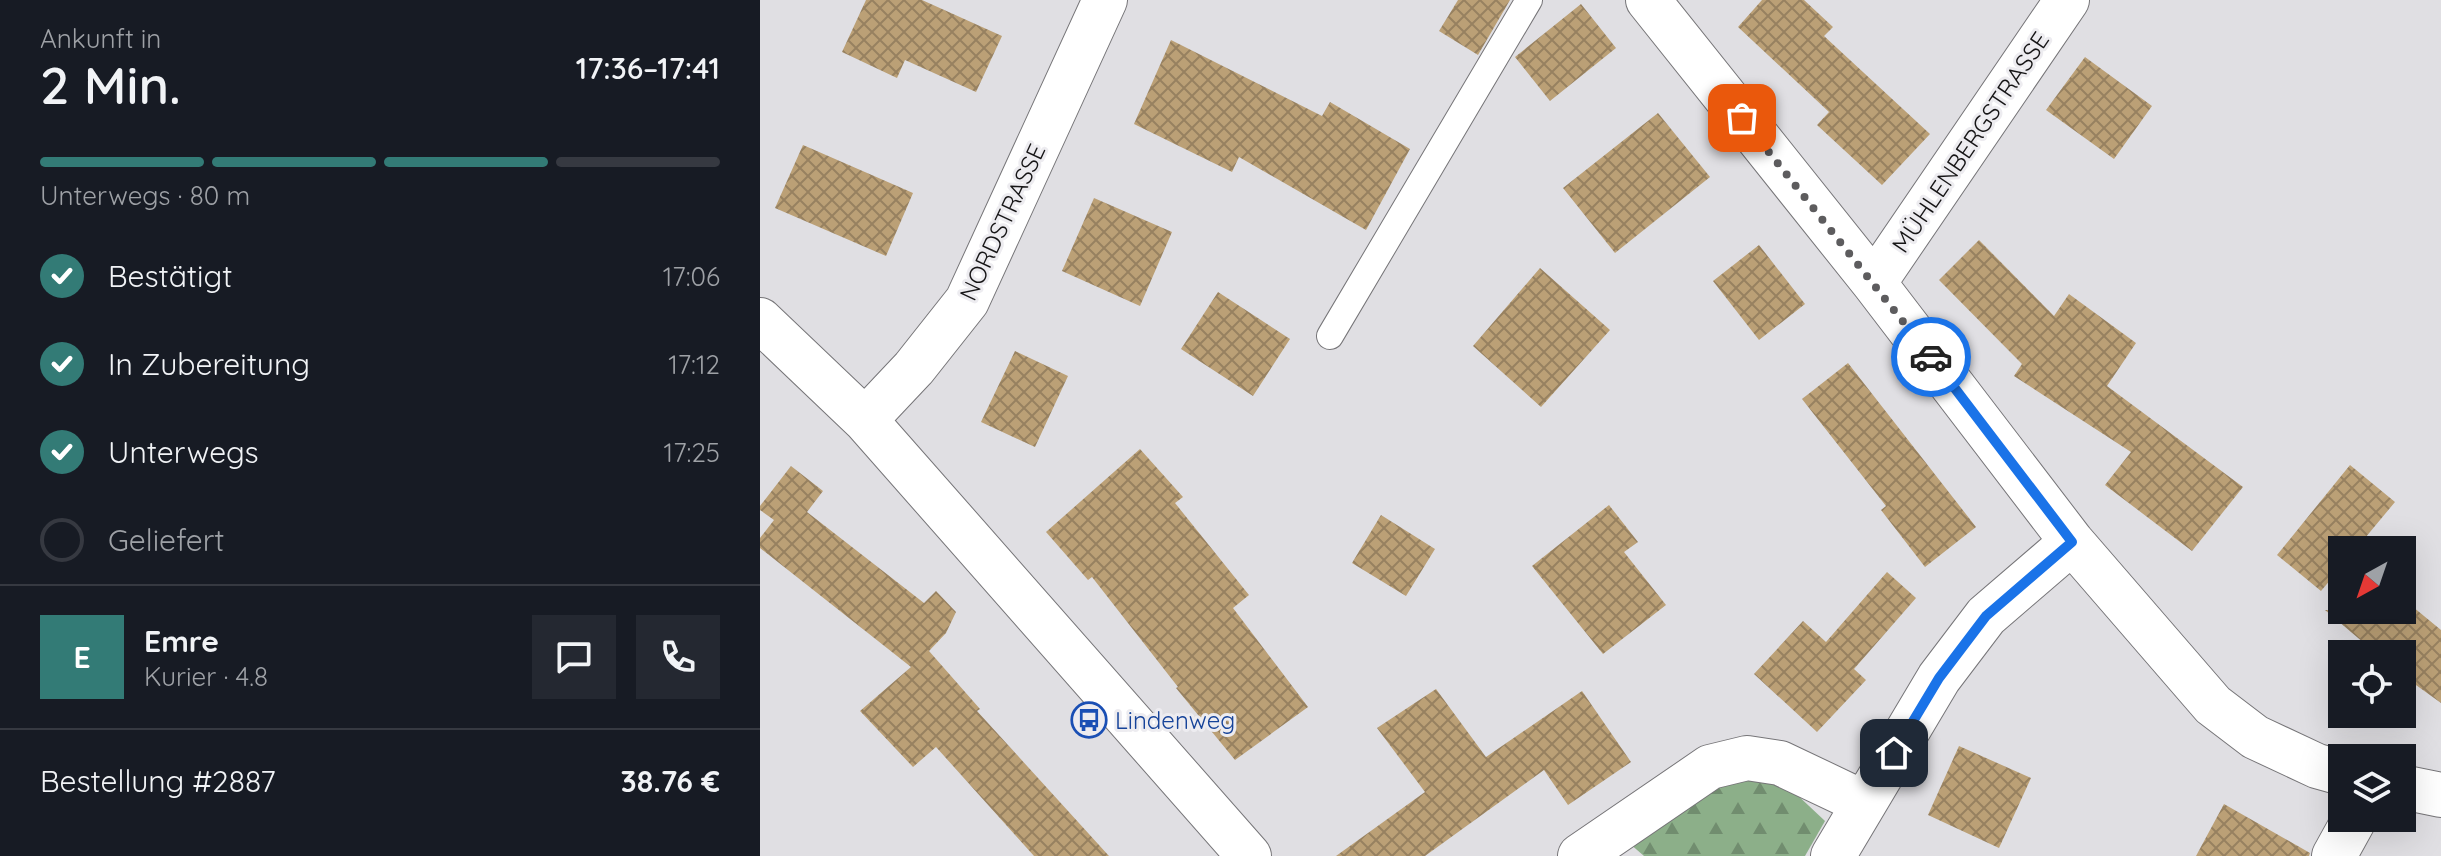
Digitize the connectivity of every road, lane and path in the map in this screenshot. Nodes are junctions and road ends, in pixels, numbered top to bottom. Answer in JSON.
{"nodes":[{"id":1,"x":1105,"y":0,"type":"edge"},
{"id":2,"x":1529,"y":0,"type":"edge"},
{"id":3,"x":1648,"y":0,"type":"edge"},
{"id":4,"x":2067,"y":0,"type":"edge"},
{"id":5,"x":1874,"y":283,"type":"junction"},
{"id":6,"x":760,"y":320,"type":"edge"},
{"id":7,"x":1330,"y":336,"type":"dead end"},
{"id":8,"x":865,"y":420,"type":"junction"},
{"id":9,"x":2072,"y":542,"type":"junction"},
{"id":10,"x":2328,"y":769,"type":"edge"},
{"id":11,"x":2416,"y":790,"type":"edge"},
{"id":12,"x":2441,"y":795,"type":"edge"},
{"id":13,"x":1864,"y":803,"type":"junction"},
{"id":14,"x":2347,"y":832,"type":"edge"},
{"id":15,"x":1249,"y":856,"type":"edge"},
{"id":16,"x":1580,"y":856,"type":"edge"},
{"id":17,"x":1833,"y":856,"type":"edge"},
{"id":18,"x":2334,"y":856,"type":"edge"}],
"edges":[{"from":1,"to":8,"type":"street","name":"NORDSTRASSE"},
{"from":2,"to":7,"type":"lane"},
{"from":3,"to":5,"type":"street","name":"MÜHLENBERGSTRASSE"},
{"from":4,"to":5,"type":"street","name":"MÜHLENBERGSTRASSE"},
{"from":5,"to":9,"type":"street","name":"MÜHLENBERGSTRASSE"},
{"from":6,"to":8,"type":"street"},
{"from":8,"to":15,"type":"street"},
{"from":9,"to":10,"type":"street","name":"MÜHLENBERGSTRASSE"},
{"from":9,"to":13,"type":"street"},
{"from":11,"to":12,"type":"street"},
{"from":13,"to":16,"type":"street"},
{"from":13,"to":17,"type":"street"},
{"from":14,"to":18,"type":"street"}]}
